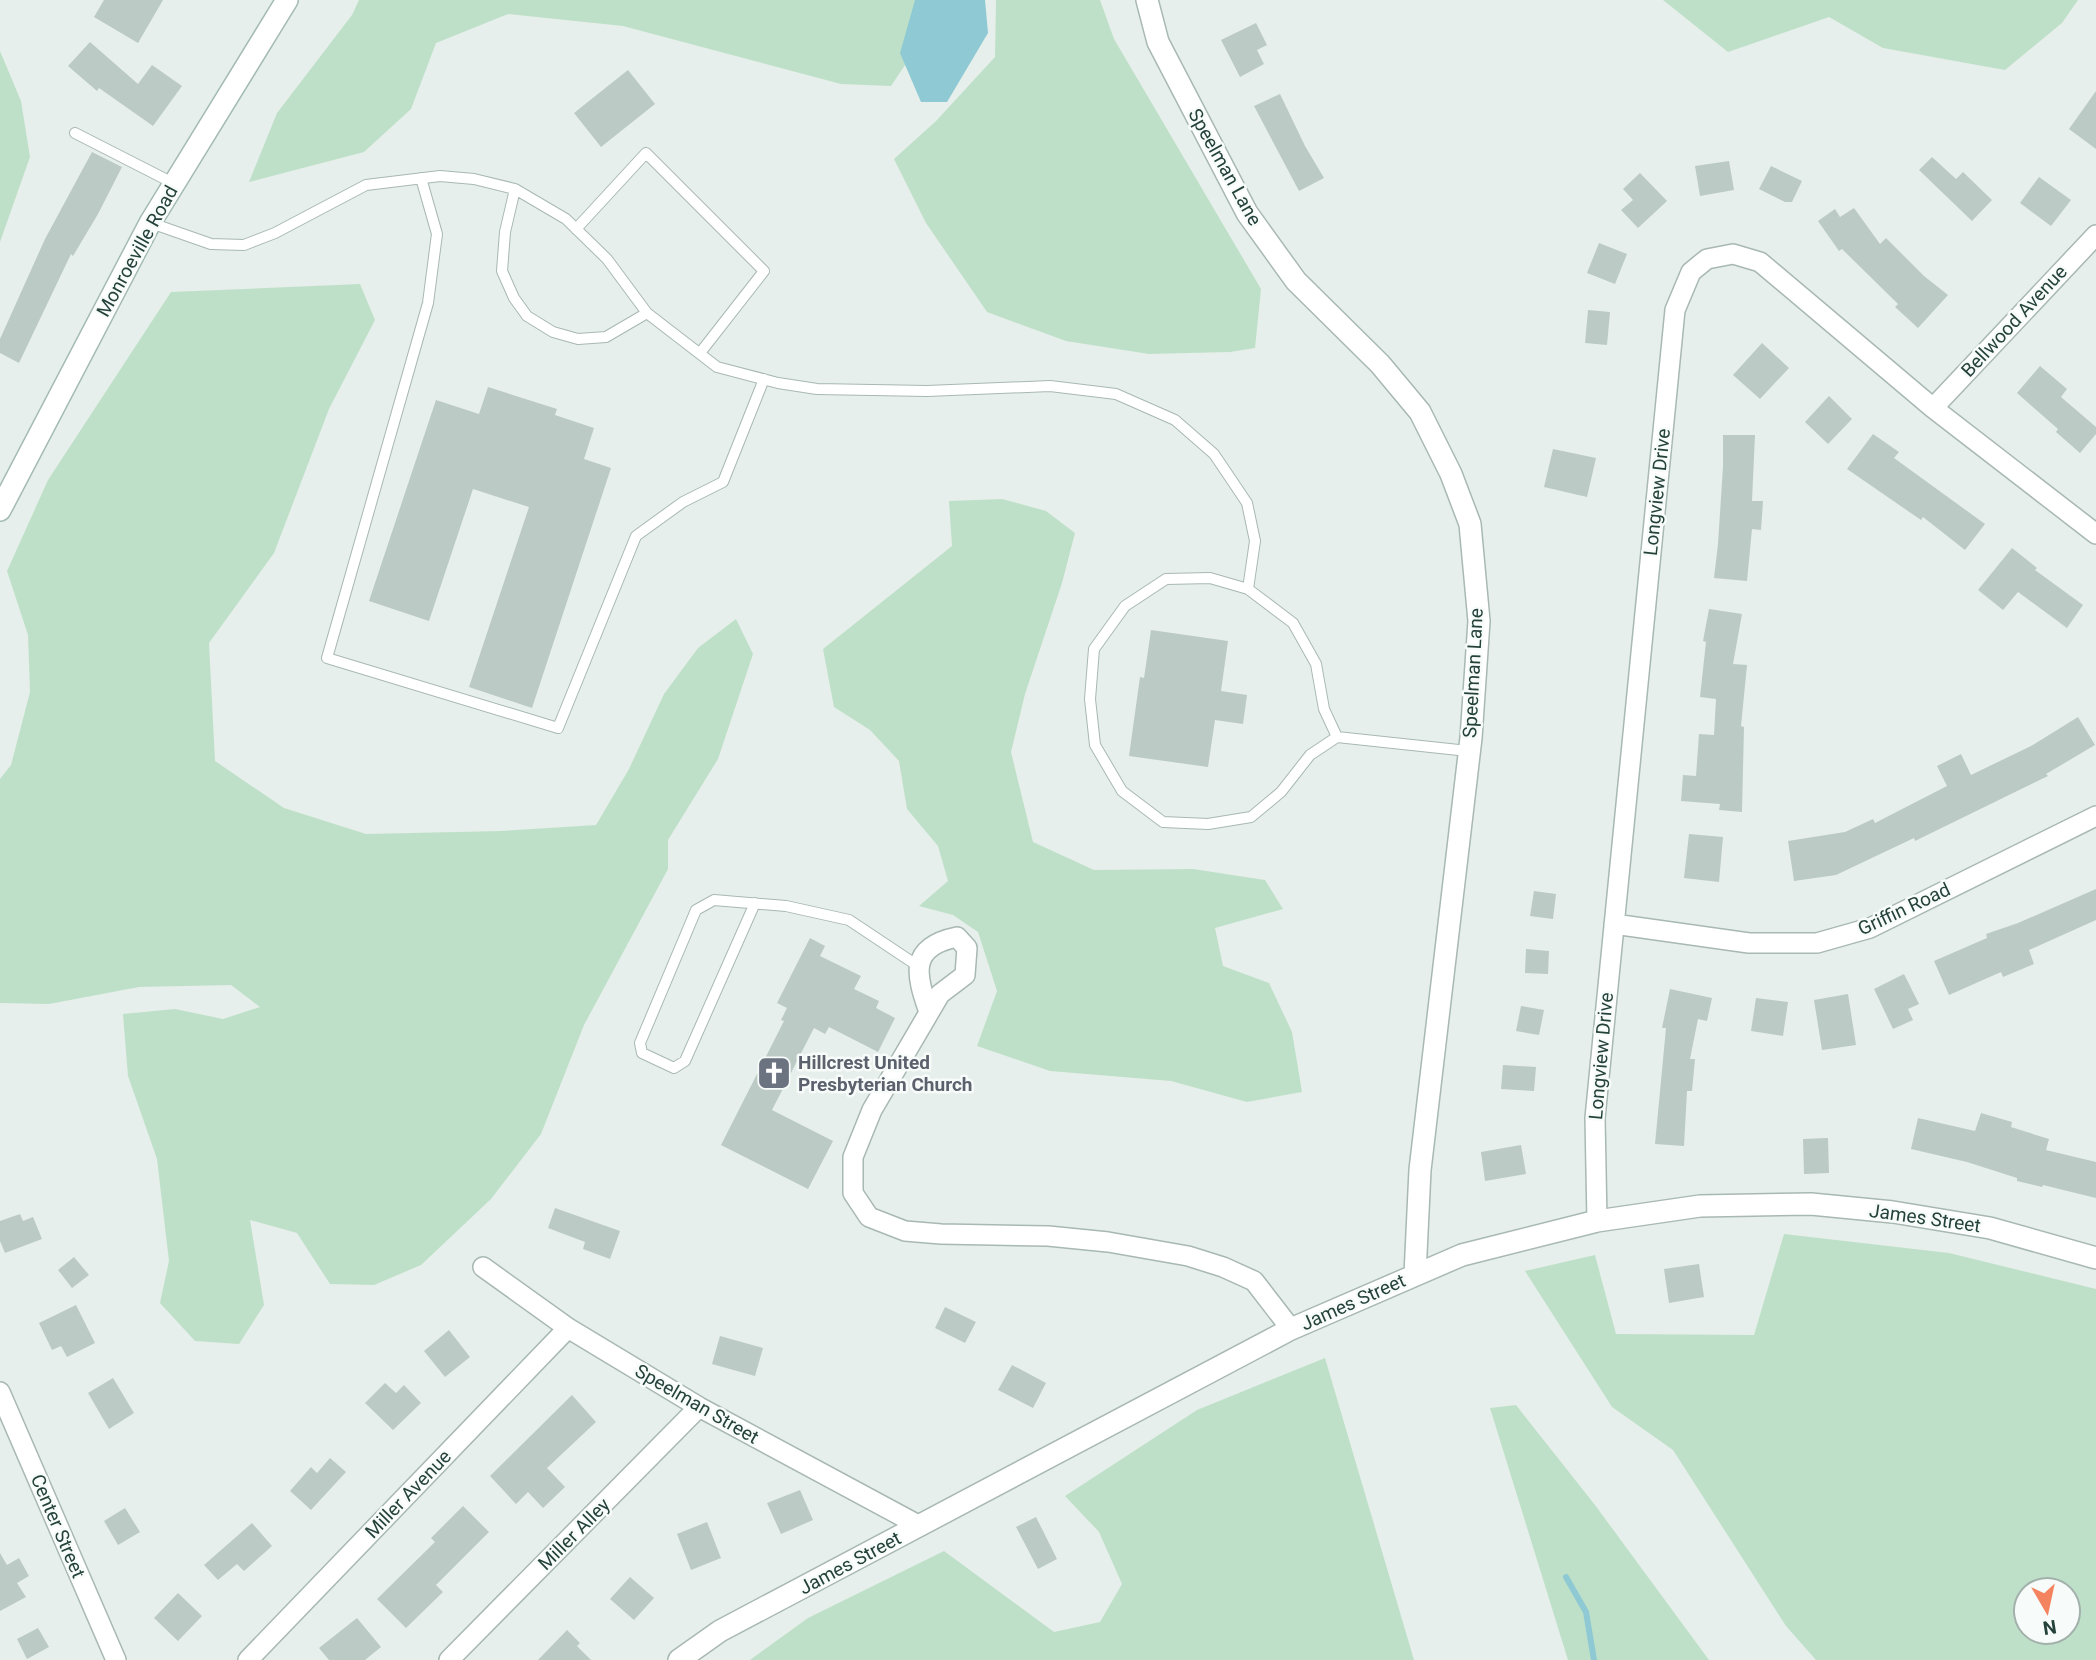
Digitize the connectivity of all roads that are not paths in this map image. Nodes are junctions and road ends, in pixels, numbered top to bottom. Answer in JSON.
{"nodes":[{"id":1,"x":287,"y":0,"type":"edge"},
{"id":2,"x":1147,"y":0,"type":"edge"},
{"id":3,"x":75,"y":132,"type":"dead end"},
{"id":4,"x":421,"y":178,"type":"junction"},
{"id":5,"x":173,"y":183,"type":"junction"},
{"id":6,"x":515,"y":189,"type":"junction"},
{"id":7,"x":150,"y":223,"type":"junction"},
{"id":8,"x":576,"y":229,"type":"junction"},
{"id":9,"x":2096,"y":235,"type":"edge"},
{"id":10,"x":647,"y":313,"type":"junction"},
{"id":11,"x":700,"y":353,"type":"junction"},
{"id":12,"x":764,"y":379,"type":"junction"},
{"id":13,"x":1933,"y":408,"type":"junction"},
{"id":14,"x":0,"y":510,"type":"edge"},
{"id":15,"x":2096,"y":534,"type":"edge"},
{"id":16,"x":1248,"y":589,"type":"junction"},
{"id":17,"x":1337,"y":737,"type":"junction"},
{"id":18,"x":1468,"y":751,"type":"junction"},
{"id":19,"x":2096,"y":816,"type":"edge"},
{"id":20,"x":755,"y":903,"type":"junction"},
{"id":21,"x":1614,"y":924,"type":"junction"},
{"id":22,"x":918,"y":966,"type":"junction"},
{"id":23,"x":929,"y":1012,"type":"junction"},
{"id":24,"x":1597,"y":1221,"type":"junction"},
{"id":25,"x":2096,"y":1258,"type":"edge"},
{"id":26,"x":483,"y":1267,"type":"dead end"},
{"id":27,"x":1415,"y":1275,"type":"junction"},
{"id":28,"x":568,"y":1328,"type":"junction"},
{"id":29,"x":1291,"y":1329,"type":"junction"},
{"id":30,"x":0,"y":1392,"type":"edge"},
{"id":31,"x":699,"y":1407,"type":"junction"},
{"id":32,"x":920,"y":1526,"type":"junction"},
{"id":33,"x":116,"y":1660,"type":"edge"},
{"id":34,"x":248,"y":1660,"type":"edge"},
{"id":35,"x":449,"y":1660,"type":"edge"},
{"id":36,"x":679,"y":1660,"type":"edge"}],
"edges":[{"from":1,"to":5,"type":"street","name":"Monroeville Road"},
{"from":2,"to":18,"type":"street","name":"Speelman Lane"},
{"from":3,"to":5,"type":"lane"},
{"from":4,"to":6,"type":"lane"},
{"from":4,"to":7,"type":"lane"},
{"from":4,"to":12,"type":"lane"},
{"from":5,"to":7,"type":"street","name":"Monroeville Road"},
{"from":6,"to":8,"type":"lane"},
{"from":6,"to":10,"type":"lane"},
{"from":7,"to":14,"type":"street","name":"Monroeville Road"},
{"from":8,"to":10,"type":"lane"},
{"from":8,"to":11,"type":"lane"},
{"from":9,"to":13,"type":"street","name":"Bellwood Avenue"},
{"from":10,"to":11,"type":"lane"},
{"from":11,"to":12,"type":"lane"},
{"from":12,"to":16,"type":"lane"},
{"from":13,"to":15,"type":"street","name":"Longview Drive"},
{"from":13,"to":21,"type":"street","name":"Longview Drive"},
{"from":16,"to":17,"type":"lane"},
{"from":16,"to":17,"type":"lane"},
{"from":17,"to":18,"type":"lane"},
{"from":18,"to":27,"type":"street","name":"Speelman Lane"},
{"from":19,"to":21,"type":"street","name":"Griffin Road"},
{"from":20,"to":20,"type":"lane"},
{"from":20,"to":22,"type":"lane"},
{"from":21,"to":24,"type":"street","name":"Longview Drive"},
{"from":22,"to":23,"type":"street"},
{"from":22,"to":23,"type":"street"},
{"from":23,"to":29,"type":"street"},
{"from":24,"to":25,"type":"street","name":"James Street"},
{"from":24,"to":27,"type":"street","name":"James Street"},
{"from":26,"to":28,"type":"street","name":"Speelman Street"},
{"from":27,"to":29,"type":"street","name":"James Street"},
{"from":28,"to":31,"type":"street","name":"Speelman Street"},
{"from":28,"to":34,"type":"street","name":"Miller Avenue"},
{"from":29,"to":32,"type":"street","name":"James Street"},
{"from":30,"to":33,"type":"street","name":"Center Street"},
{"from":31,"to":32,"type":"street","name":"Speelman Street"},
{"from":31,"to":35,"type":"street","name":"Miller Alley"},
{"from":32,"to":36,"type":"street","name":"James Street"}]}
